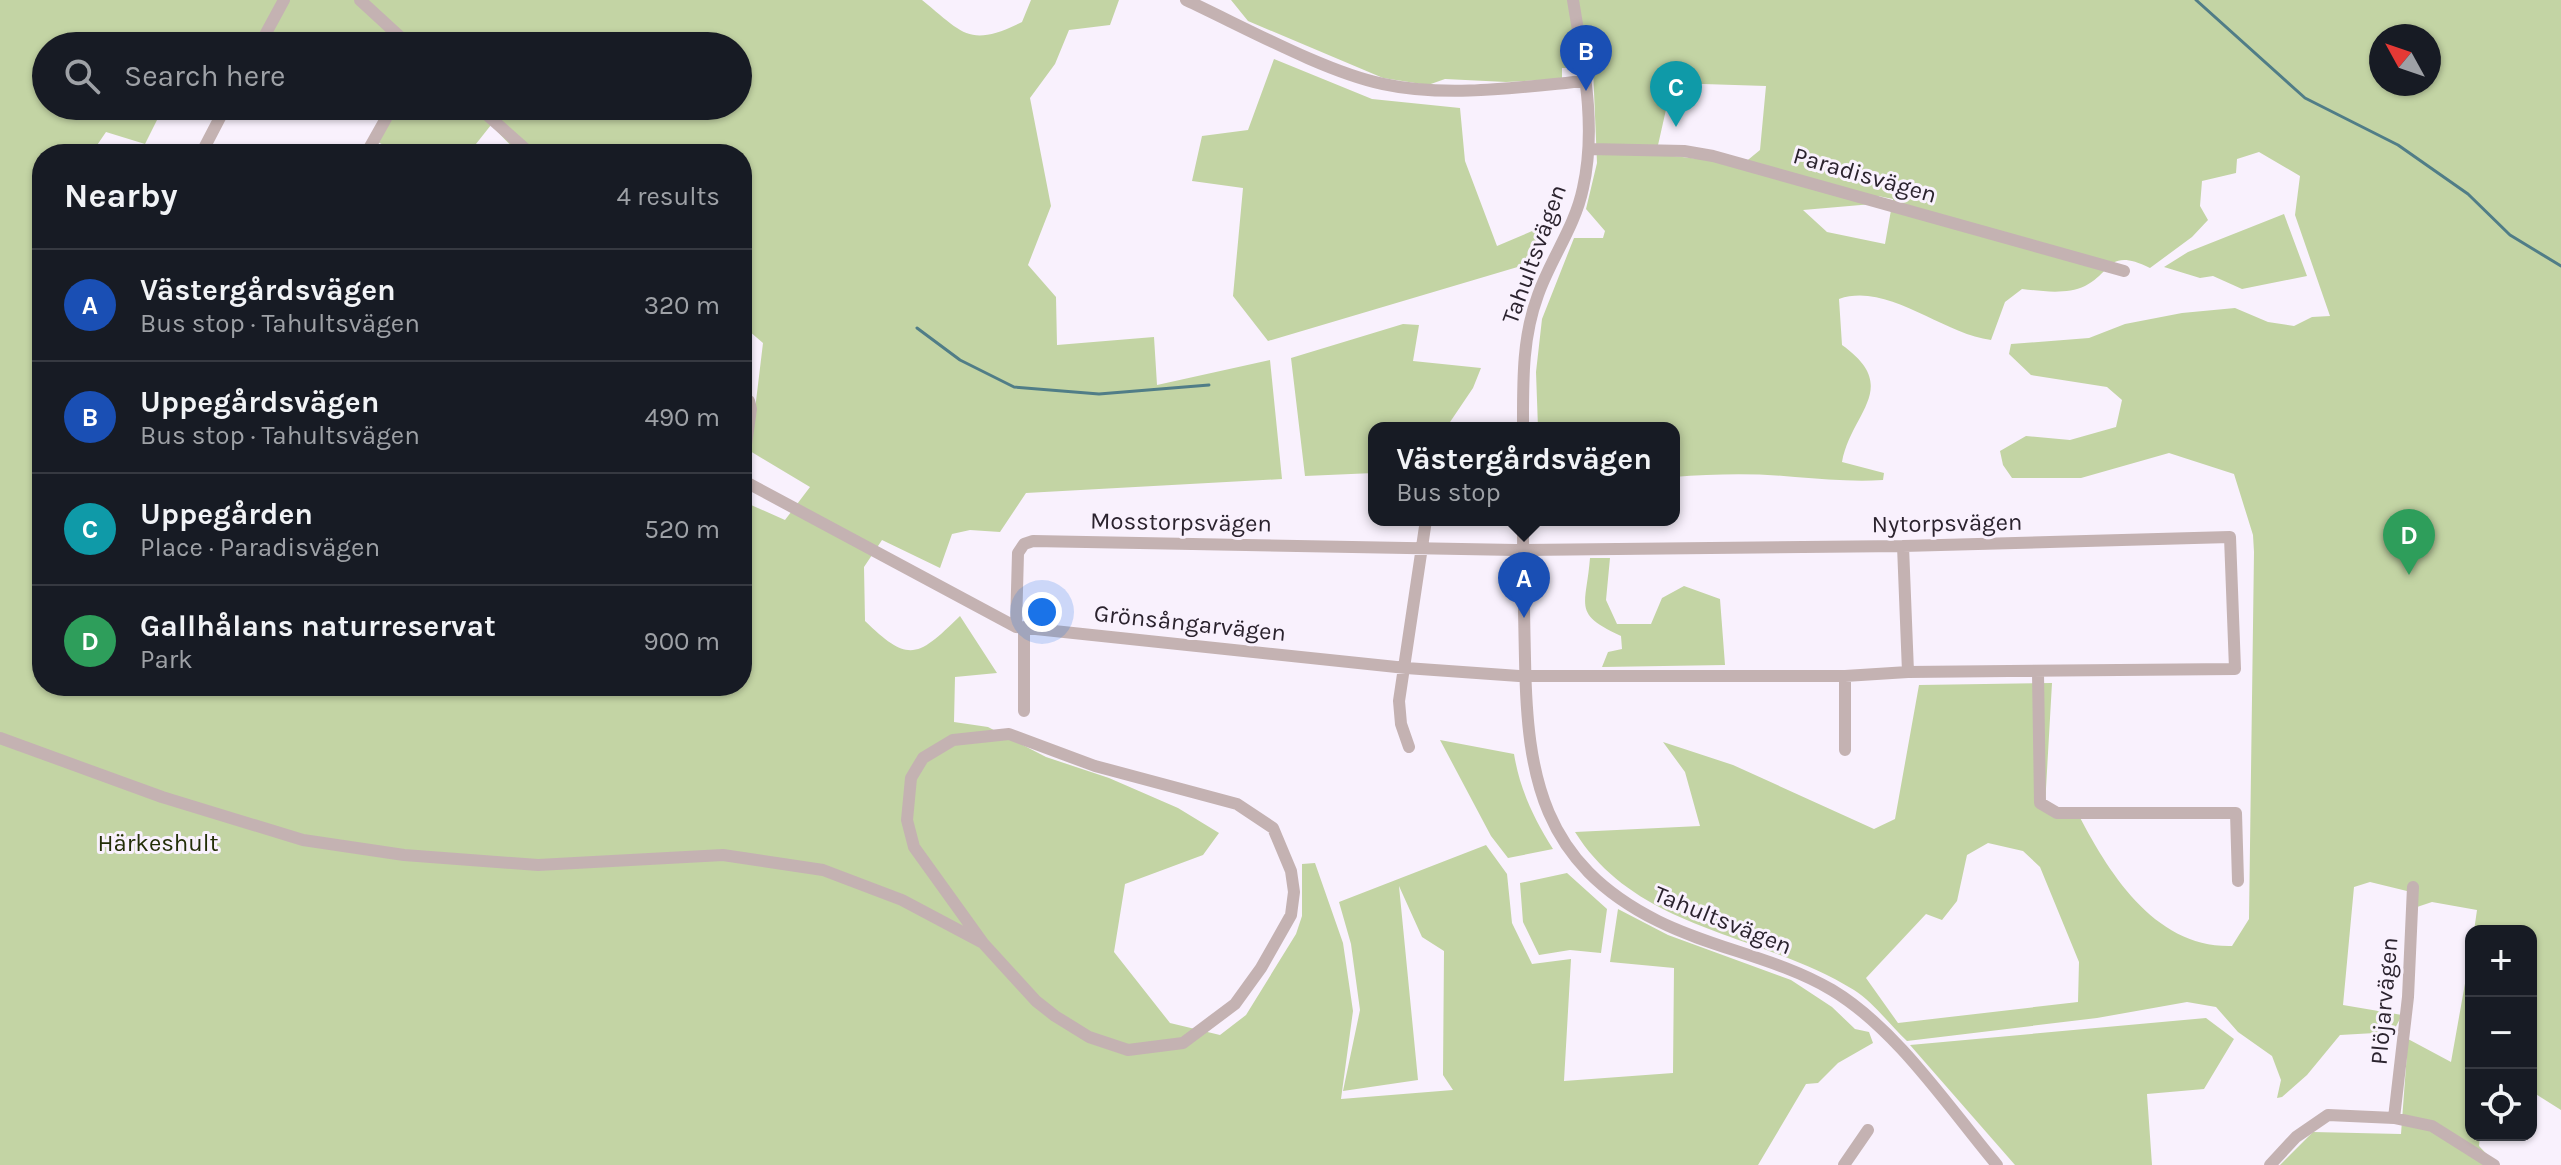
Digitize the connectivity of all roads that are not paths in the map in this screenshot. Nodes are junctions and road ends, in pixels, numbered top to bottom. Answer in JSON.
{"nodes":[{"id":1,"x":284,"y":0,"type":"edge"},
{"id":2,"x":360,"y":0,"type":"edge"},
{"id":3,"x":1186,"y":0,"type":"edge"},
{"id":4,"x":1573,"y":0,"type":"edge"},
{"id":5,"x":267,"y":32,"type":"edge"},
{"id":6,"x":395,"y":32,"type":"edge"},
{"id":7,"x":1585,"y":81,"type":"junction"},
{"id":8,"x":219,"y":120,"type":"edge"},
{"id":9,"x":385,"y":120,"type":"edge"},
{"id":10,"x":493,"y":120,"type":"edge"},
{"id":11,"x":206,"y":144,"type":"edge"},
{"id":12,"x":372,"y":144,"type":"edge"},
{"id":13,"x":520,"y":144,"type":"edge"},
{"id":14,"x":1590,"y":149,"type":"junction"},
{"id":15,"x":2124,"y":271,"type":"dead end"},
{"id":16,"x":1523,"y":422,"type":"edge"},
{"id":17,"x":752,"y":485,"type":"edge"},
{"id":18,"x":1426,"y":526,"type":"edge"},
{"id":19,"x":1524,"y":526,"type":"edge"},
{"id":20,"x":1903,"y":546,"type":"junction"},
{"id":21,"x":1424,"y":548,"type":"junction"},
{"id":22,"x":1528,"y":550,"type":"junction"},
{"id":23,"x":1020,"y":627,"type":"junction"},
{"id":24,"x":1406,"y":668,"type":"junction"},
{"id":25,"x":2235,"y":669,"type":"joint"},
{"id":26,"x":1908,"y":672,"type":"junction"},
{"id":27,"x":2038,"y":673,"type":"junction"},
{"id":28,"x":1525,"y":676,"type":"junction"},
{"id":29,"x":1845,"y":676,"type":"junction"},
{"id":30,"x":1024,"y":711,"type":"dead end"},
{"id":31,"x":0,"y":738,"type":"edge"},
{"id":32,"x":1409,"y":747,"type":"dead end"},
{"id":33,"x":1845,"y":750,"type":"dead end"},
{"id":34,"x":2238,"y":881,"type":"dead end"},
{"id":35,"x":2413,"y":887,"type":"dead end"},
{"id":36,"x":983,"y":943,"type":"junction"},
{"id":37,"x":2394,"y":1118,"type":"junction"},
{"id":38,"x":1868,"y":1130,"type":"dead end"},
{"id":39,"x":1844,"y":1165,"type":"edge"},
{"id":40,"x":1997,"y":1165,"type":"edge"},
{"id":41,"x":2270,"y":1165,"type":"edge"},
{"id":42,"x":2494,"y":1165,"type":"edge"}],
"edges":[{"from":1,"to":5,"type":"street"},
{"from":2,"to":6,"type":"street"},
{"from":3,"to":7,"type":"street"},
{"from":4,"to":7,"type":"street","name":"Tahultsvägen"},
{"from":7,"to":14,"type":"street","name":"Tahultsvägen"},
{"from":8,"to":11,"type":"street"},
{"from":9,"to":12,"type":"street"},
{"from":10,"to":13,"type":"street"},
{"from":14,"to":15,"type":"street","name":"Paradisvägen"},
{"from":14,"to":16,"type":"street","name":"Tahultsvägen"},
{"from":17,"to":23,"type":"street","name":"Grönsångarvägen"},
{"from":18,"to":21,"type":"street"},
{"from":19,"to":22,"type":"street","name":"Tahultsvägen"},
{"from":20,"to":22,"type":"street","name":"Nytorpsvägen"},
{"from":20,"to":25,"type":"street","name":"Nytorpsvägen"},
{"from":20,"to":26,"type":"street"},
{"from":21,"to":22,"type":"street","name":"Mosstorpsvägen"},
{"from":21,"to":23,"type":"street","name":"Mosstorpsvägen"},
{"from":21,"to":24,"type":"street"},
{"from":22,"to":28,"type":"street","name":"Tahultsvägen"},
{"from":23,"to":24,"type":"street","name":"Grönsångarvägen"},
{"from":23,"to":30,"type":"street"},
{"from":24,"to":28,"type":"street","name":"Grönsångarvägen"},
{"from":24,"to":32,"type":"street"},
{"from":25,"to":27,"type":"street","name":"Grönsångarvägen"},
{"from":26,"to":27,"type":"street","name":"Grönsångarvägen"},
{"from":26,"to":29,"type":"street","name":"Grönsångarvägen"},
{"from":27,"to":34,"type":"street"},
{"from":28,"to":29,"type":"street","name":"Grönsångarvägen"},
{"from":28,"to":40,"type":"street","name":"Tahultsvägen"},
{"from":29,"to":33,"type":"street"},
{"from":31,"to":36,"type":"street"},
{"from":35,"to":37,"type":"street","name":"Plöjarvägen"},
{"from":36,"to":36,"type":"street"},
{"from":37,"to":41,"type":"street"},
{"from":37,"to":42,"type":"street"},
{"from":38,"to":39,"type":"street"}]}
